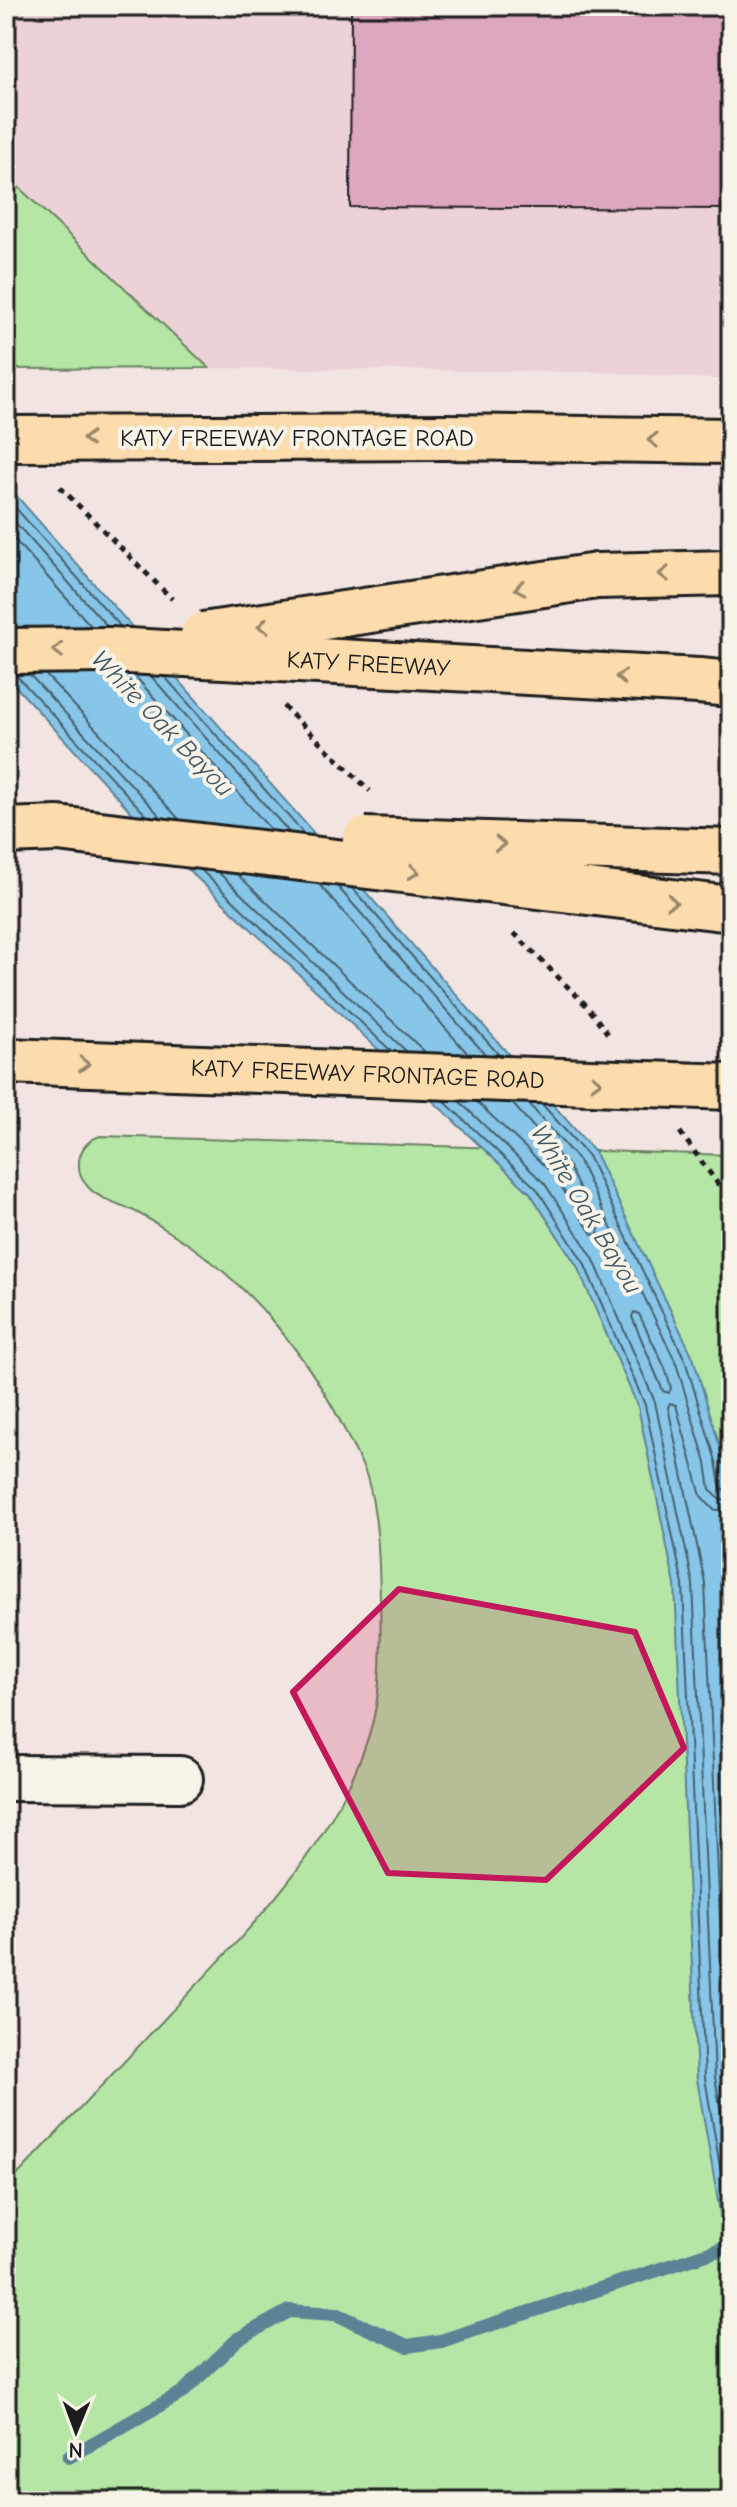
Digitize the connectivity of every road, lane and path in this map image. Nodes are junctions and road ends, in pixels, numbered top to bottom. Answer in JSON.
{"nodes":[{"id":1,"x":6,"y":439,"type":"edge"},
{"id":2,"x":731,"y":441,"type":"edge"},
{"id":3,"x":731,"y":573,"type":"edge"},
{"id":4,"x":109,"y":650,"type":"junction"},
{"id":5,"x":6,"y":651,"type":"edge"},
{"id":6,"x":715,"y":682,"type":"edge"},
{"id":7,"x":58,"y":829,"type":"junction"},
{"id":8,"x":6,"y":831,"type":"edge"},
{"id":9,"x":731,"y":852,"type":"edge"},
{"id":10,"x":731,"y":909,"type":"edge"},
{"id":11,"x":6,"y":1061,"type":"edge"},
{"id":12,"x":731,"y":1087,"type":"edge"},
{"id":13,"x":6,"y":1778,"type":"edge"},
{"id":14,"x":180,"y":1779,"type":"dead end"}],
"edges":[{"from":2,"to":1,"type":"main road","name":"KATY FREEWAY FRONTAGE ROAD","one_way":true,"bridge":true},
{"from":3,"to":4,"type":"main road","one_way":true,"bridge":true},
{"from":4,"to":5,"type":"main road","name":"KATY FREEWAY","one_way":true},
{"from":6,"to":4,"type":"main road","name":"KATY FREEWAY","one_way":true,"bridge":true},
{"from":7,"to":8,"type":"main road"},
{"from":7,"to":9,"type":"main road","one_way":true,"bridge":true},
{"from":7,"to":10,"type":"main road","one_way":true,"bridge":true},
{"from":11,"to":12,"type":"main road","name":"KATY FREEWAY FRONTAGE ROAD","one_way":true,"bridge":true},
{"from":13,"to":14,"type":"lane"}]}
